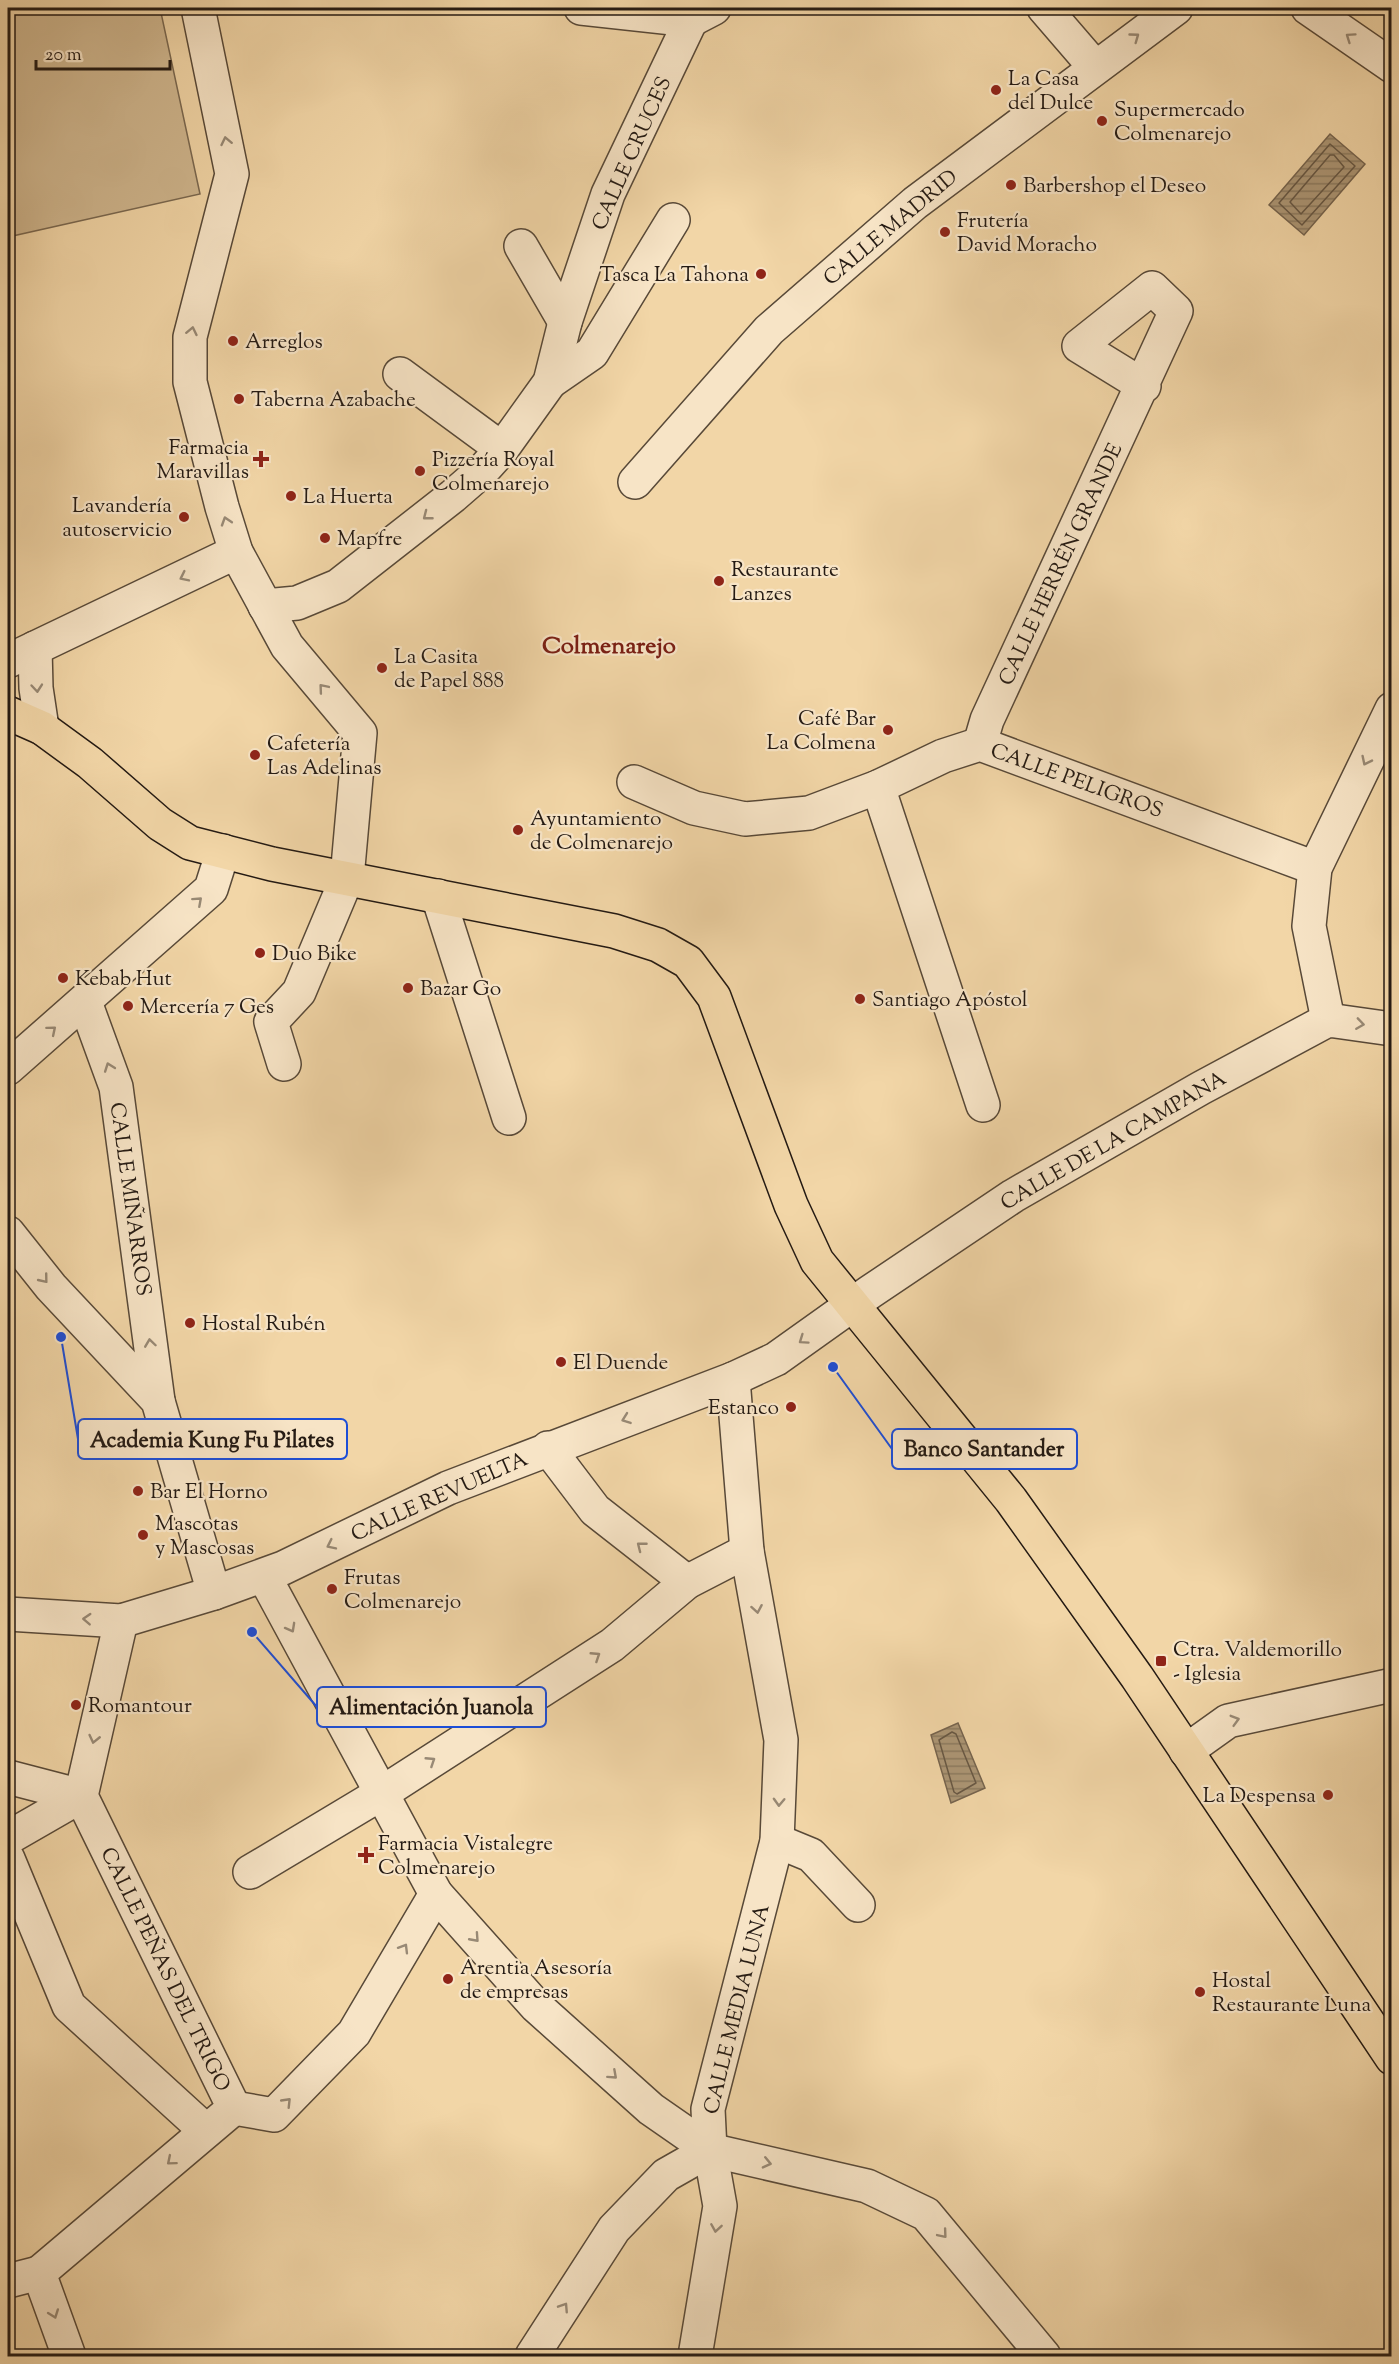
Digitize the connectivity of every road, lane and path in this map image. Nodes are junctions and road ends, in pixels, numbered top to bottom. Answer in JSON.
{"nodes":[{"id":1,"x":198,"y":8,"type":"edge"},
{"id":2,"x":581,"y":8,"type":"edge"},
{"id":3,"x":1044,"y":8,"type":"edge"},
{"id":4,"x":1176,"y":8,"type":"edge"},
{"id":5,"x":1308,"y":8,"type":"edge"},
{"id":6,"x":702,"y":14,"type":"edge"},
{"id":7,"x":1094,"y":66,"type":"junction"},
{"id":8,"x":1392,"y":66,"type":"edge"},
{"id":9,"x":673,"y":220,"type":"dead end"},
{"id":10,"x":521,"y":246,"type":"dead end"},
{"id":11,"x":565,"y":322,"type":"junction"},
{"id":12,"x":400,"y":374,"type":"dead end"},
{"id":13,"x":550,"y":382,"type":"junction"},
{"id":14,"x":1144,"y":386,"type":"dead end"},
{"id":15,"x":502,"y":449,"type":"junction"},
{"id":16,"x":634,"y":482,"type":"dead end"},
{"id":17,"x":236,"y":552,"type":"junction"},
{"id":18,"x":265,"y":606,"type":"junction"},
{"id":19,"x":21,"y":654,"type":"edge"},
{"id":20,"x":1392,"y":709,"type":"edge"},
{"id":21,"x":8,"y":714,"type":"edge"},
{"id":22,"x":42,"y":728,"type":"junction"},
{"id":23,"x":980,"y":744,"type":"junction"},
{"id":24,"x":634,"y":782,"type":"dead end"},
{"id":25,"x":879,"y":787,"type":"junction"},
{"id":26,"x":223,"y":851,"type":"junction"},
{"id":27,"x":1315,"y":868,"type":"junction"},
{"id":28,"x":347,"y":878,"type":"junction"},
{"id":29,"x":438,"y":896,"type":"junction"},
{"id":30,"x":86,"y":1002,"type":"junction"},
{"id":31,"x":1328,"y":1020,"type":"junction"},
{"id":32,"x":1392,"y":1029,"type":"edge"},
{"id":33,"x":284,"y":1064,"type":"dead end"},
{"id":34,"x":8,"y":1068,"type":"edge"},
{"id":35,"x":983,"y":1105,"type":"dead end"},
{"id":36,"x":509,"y":1118,"type":"dead end"},
{"id":37,"x":8,"y":1233,"type":"edge"},
{"id":38,"x":851,"y":1306,"type":"junction"},
{"id":39,"x":733,"y":1379,"type":"junction"},
{"id":40,"x":158,"y":1401,"type":"junction"},
{"id":41,"x":548,"y":1448,"type":"junction"},
{"id":42,"x":747,"y":1551,"type":"junction"},
{"id":43,"x":264,"y":1576,"type":"junction"},
{"id":44,"x":687,"y":1582,"type":"junction"},
{"id":45,"x":214,"y":1593,"type":"junction"},
{"id":46,"x":8,"y":1614,"type":"edge"},
{"id":47,"x":121,"y":1621,"type":"junction"},
{"id":48,"x":1392,"y":1685,"type":"edge"},
{"id":49,"x":1186,"y":1751,"type":"junction"},
{"id":50,"x":8,"y":1777,"type":"edge"},
{"id":51,"x":382,"y":1793,"type":"junction"},
{"id":52,"x":81,"y":1796,"type":"junction"},
{"id":53,"x":8,"y":1838,"type":"edge"},
{"id":54,"x":777,"y":1841,"type":"junction"},
{"id":55,"x":8,"y":1859,"type":"edge"},
{"id":56,"x":250,"y":1872,"type":"dead end"},
{"id":57,"x":435,"y":1894,"type":"junction"},
{"id":58,"x":858,"y":1905,"type":"dead end"},
{"id":59,"x":1392,"y":2058,"type":"edge"},
{"id":60,"x":234,"y":2108,"type":"junction"},
{"id":61,"x":206,"y":2132,"type":"junction"},
{"id":62,"x":710,"y":2150,"type":"junction"},
{"id":63,"x":39,"y":2273,"type":"junction"},
{"id":64,"x":8,"y":2281,"type":"edge"},
{"id":65,"x":69,"y":2356,"type":"edge"},
{"id":66,"x":532,"y":2356,"type":"edge"},
{"id":67,"x":695,"y":2356,"type":"edge"},
{"id":68,"x":1044,"y":2356,"type":"edge"}],
"edges":[{"from":17,"to":1,"type":"street","one_way":true},
{"from":2,"to":6,"type":"street"},
{"from":3,"to":7,"type":"street"},
{"from":7,"to":4,"type":"street","name":"CALLE MADRID","one_way":true},
{"from":8,"to":5,"type":"street","one_way":true},
{"from":6,"to":11,"type":"street","name":"CALLE CRUCES"},
{"from":7,"to":16,"type":"street","name":"CALLE MADRID"},
{"from":9,"to":13,"type":"street"},
{"from":10,"to":11,"type":"street"},
{"from":11,"to":13,"type":"street","name":"CALLE CRUCES"},
{"from":12,"to":15,"type":"street"},
{"from":13,"to":15,"type":"street","name":"CALLE CRUCES"},
{"from":14,"to":23,"type":"street","name":"CALLE HERRÉN GRANDE"},
{"from":15,"to":18,"type":"street","name":"CALLE CRUCES","one_way":true},
{"from":17,"to":18,"type":"street"},
{"from":17,"to":19,"type":"street","one_way":true},
{"from":28,"to":18,"type":"street","one_way":true},
{"from":19,"to":22,"type":"street","one_way":true},
{"from":20,"to":27,"type":"street","one_way":true},
{"from":21,"to":22,"type":"main road"},
{"from":22,"to":26,"type":"main road"},
{"from":23,"to":25,"type":"street","name":"CALLE PELIGROS"},
{"from":23,"to":27,"type":"street","name":"CALLE PELIGROS"},
{"from":24,"to":25,"type":"street","name":"CALLE PELIGROS"},
{"from":25,"to":35,"type":"street"},
{"from":26,"to":28,"type":"main road"},
{"from":30,"to":26,"type":"street","one_way":true},
{"from":27,"to":31,"type":"street"},
{"from":28,"to":29,"type":"main road"},
{"from":28,"to":33,"type":"street"},
{"from":29,"to":36,"type":"street"},
{"from":29,"to":38,"type":"main road"},
{"from":34,"to":30,"type":"street","one_way":true},
{"from":40,"to":30,"type":"street","name":"CALLE MIÑARROS","one_way":true},
{"from":31,"to":32,"type":"street","one_way":true},
{"from":31,"to":38,"type":"street","name":"CALLE DE LA CAMPANA"},
{"from":37,"to":40,"type":"street","one_way":true},
{"from":38,"to":39,"type":"street","name":"CALLE REVUELTA","one_way":true},
{"from":38,"to":49,"type":"main road"},
{"from":39,"to":41,"type":"street","name":"CALLE REVUELTA","one_way":true},
{"from":39,"to":42,"type":"street","name":"CALLE MEDIA LUNA"},
{"from":40,"to":45,"type":"street","name":"CALLE MIÑARROS"},
{"from":41,"to":43,"type":"street","name":"CALLE REVUELTA","one_way":true},
{"from":44,"to":41,"type":"street","one_way":true},
{"from":42,"to":44,"type":"street"},
{"from":42,"to":54,"type":"street","name":"CALLE MEDIA LUNA","one_way":true},
{"from":43,"to":45,"type":"street","name":"CALLE REVUELTA"},
{"from":43,"to":51,"type":"street","one_way":true},
{"from":51,"to":44,"type":"street","one_way":true},
{"from":45,"to":47,"type":"street","name":"CALLE REVUELTA"},
{"from":47,"to":46,"type":"street","name":"CALLE REVUELTA","one_way":true},
{"from":47,"to":52,"type":"street","one_way":true},
{"from":49,"to":48,"type":"street","one_way":true},
{"from":49,"to":59,"type":"main road"},
{"from":50,"to":52,"type":"street"},
{"from":51,"to":56,"type":"street"},
{"from":51,"to":57,"type":"street"},
{"from":52,"to":53,"type":"street"},
{"from":52,"to":60,"type":"street","name":"CALLE PEÑAS DEL TRIGO"},
{"from":54,"to":58,"type":"street"},
{"from":54,"to":62,"type":"street","name":"CALLE MEDIA LUNA"},
{"from":55,"to":61,"type":"street"},
{"from":60,"to":57,"type":"street","one_way":true},
{"from":57,"to":62,"type":"street","one_way":true},
{"from":60,"to":61,"type":"street","name":"CALLE PEÑAS DEL TRIGO"},
{"from":61,"to":63,"type":"street","name":"CALLE PEÑAS DEL TRIGO","one_way":true},
{"from":66,"to":62,"type":"street","one_way":true},
{"from":62,"to":67,"type":"street","name":"CALLE MEDIA LUNA","one_way":true},
{"from":62,"to":68,"type":"street","one_way":true},
{"from":63,"to":64,"type":"street"},
{"from":63,"to":65,"type":"street","one_way":true}]}
